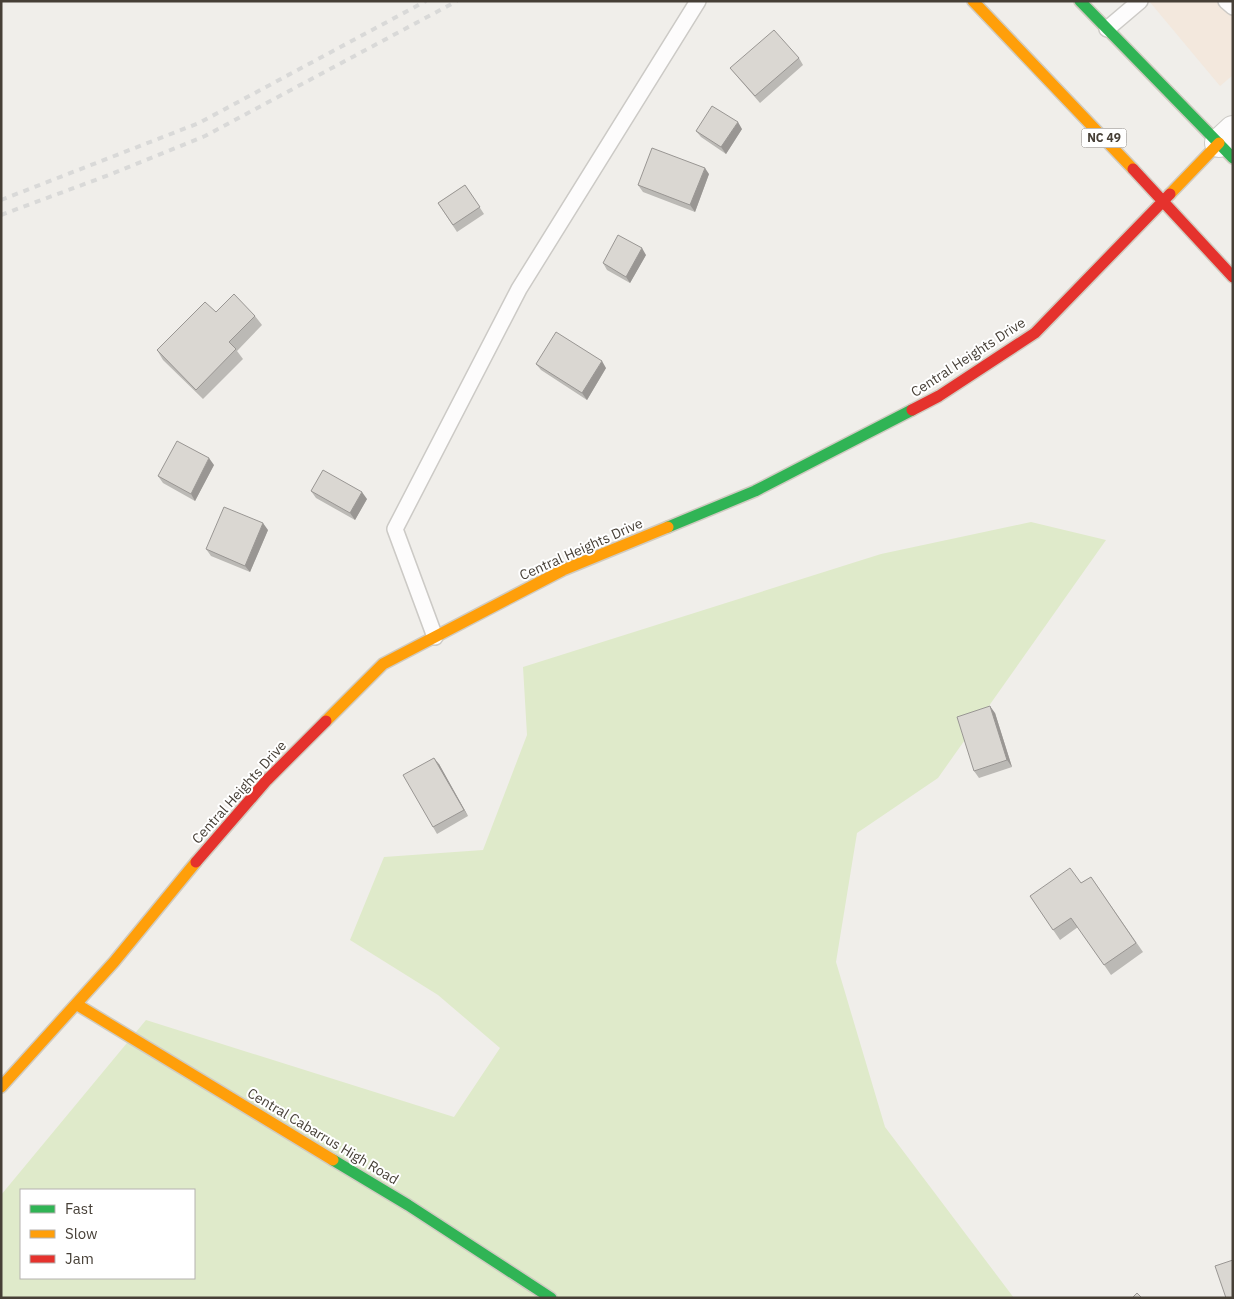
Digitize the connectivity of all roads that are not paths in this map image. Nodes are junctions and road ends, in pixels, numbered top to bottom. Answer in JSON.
{"nodes":[{"id":1,"x":698,"y":1,"type":"edge"},
{"id":2,"x":973,"y":1,"type":"edge"},
{"id":3,"x":1080,"y":1,"type":"edge"},
{"id":4,"x":1140,"y":1,"type":"edge"},
{"id":5,"x":1107,"y":29,"type":"junction"},
{"id":6,"x":1228,"y":144,"type":"edge"},
{"id":7,"x":1163,"y":200,"type":"junction"},
{"id":8,"x":1233,"y":277,"type":"edge"},
{"id":9,"x":435,"y":637,"type":"junction"},
{"id":10,"x":76,"y":1004,"type":"junction"},
{"id":11,"x":1,"y":1087,"type":"edge"},
{"id":12,"x":552,"y":1298,"type":"edge"}],
"edges":[{"from":1,"to":9,"type":"lane"},
{"from":2,"to":7,"type":"main road","number":"NC 49"},
{"from":3,"to":5,"type":"main road"},
{"from":4,"to":5,"type":"lane"},
{"from":5,"to":6,"type":"main road"},
{"from":6,"to":7,"type":"main road","name":"Central Heights Drive"},
{"from":7,"to":8,"type":"main road","number":"NC 49"},
{"from":7,"to":9,"type":"main road","name":"Central Heights Drive"},
{"from":9,"to":10,"type":"main road","name":"Central Heights Drive"},
{"from":10,"to":11,"type":"main road","name":"Central Heights Drive"},
{"from":10,"to":12,"type":"main road","name":"Central Cabarrus High Road"}]}
